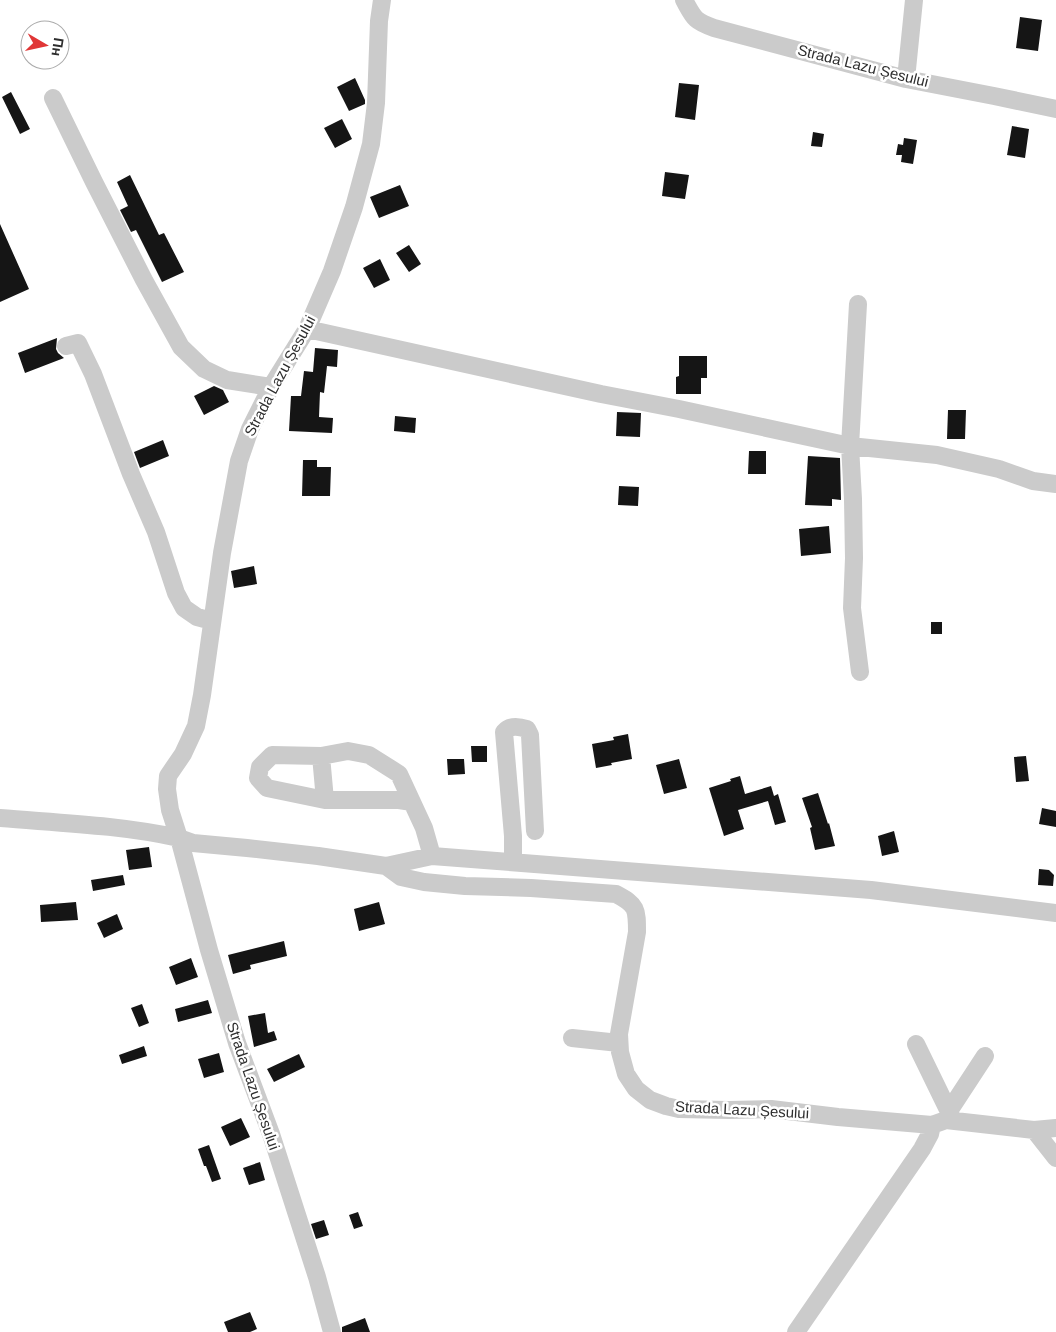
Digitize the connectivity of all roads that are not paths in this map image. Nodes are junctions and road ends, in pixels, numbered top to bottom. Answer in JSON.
{"nodes":[{"id":1,"x":382,"y":0,"type":"edge"},
{"id":2,"x":684,"y":0,"type":"edge"},
{"id":3,"x":914,"y":0,"type":"edge"},
{"id":4,"x":906,"y":79,"type":"junction"},
{"id":5,"x":53,"y":98,"type":"dead end"},
{"id":6,"x":1056,"y":109,"type":"edge"},
{"id":7,"x":858,"y":304,"type":"dead end"},
{"id":8,"x":307,"y":329,"type":"junction"},
{"id":9,"x":66,"y":346,"type":"dead end"},
{"id":10,"x":271,"y":387,"type":"junction"},
{"id":11,"x":850,"y":446,"type":"junction"},
{"id":12,"x":1056,"y":484,"type":"edge"},
{"id":13,"x":212,"y":621,"type":"junction"},
{"id":14,"x":860,"y":672,"type":"dead end"},
{"id":15,"x":321,"y":756,"type":"junction"},
{"id":16,"x":325,"y":800,"type":"junction"},
{"id":17,"x":412,"y":802,"type":"junction"},
{"id":18,"x":0,"y":818,"type":"edge"},
{"id":19,"x":535,"y":831,"type":"dead end"},
{"id":20,"x":179,"y":838,"type":"junction"},
{"id":21,"x":432,"y":856,"type":"junction"},
{"id":22,"x":513,"y":862,"type":"junction"},
{"id":23,"x":386,"y":866,"type":"junction"},
{"id":24,"x":1056,"y":912,"type":"edge"},
{"id":25,"x":572,"y":1038,"type":"dead end"},
{"id":26,"x":619,"y":1043,"type":"junction"},
{"id":27,"x":916,"y":1044,"type":"dead end"},
{"id":28,"x":985,"y":1056,"type":"dead end"},
{"id":29,"x":951,"y":1116,"type":"junction"},
{"id":30,"x":932,"y":1125,"type":"junction"},
{"id":31,"x":1056,"y":1128,"type":"edge"},
{"id":32,"x":1034,"y":1130,"type":"junction"},
{"id":33,"x":1056,"y":1158,"type":"edge"},
{"id":34,"x":332,"y":1332,"type":"edge"},
{"id":35,"x":796,"y":1332,"type":"edge"}],
"edges":[{"from":1,"to":8,"type":"street","name":"Strada Lazu Șesului"},
{"from":2,"to":4,"type":"street","name":"Strada Lazu Șesului"},
{"from":3,"to":4,"type":"street"},
{"from":4,"to":6,"type":"street","name":"Strada Lazu Șesului"},
{"from":5,"to":10,"type":"street"},
{"from":7,"to":11,"type":"street"},
{"from":8,"to":10,"type":"street","name":"Strada Lazu Șesului"},
{"from":8,"to":11,"type":"street"},
{"from":9,"to":13,"type":"street"},
{"from":10,"to":13,"type":"street","name":"Strada Lazu Șesului"},
{"from":11,"to":12,"type":"street"},
{"from":11,"to":14,"type":"street"},
{"from":13,"to":20,"type":"street","name":"Strada Lazu Șesului"},
{"from":15,"to":16,"type":"street"},
{"from":15,"to":16,"type":"street"},
{"from":15,"to":17,"type":"street"},
{"from":16,"to":17,"type":"street"},
{"from":17,"to":21,"type":"street"},
{"from":18,"to":20,"type":"street","name":"Strada Lazu Șesului"},
{"from":19,"to":22,"type":"street"},
{"from":20,"to":23,"type":"street","name":"Strada Lazu Șesului"},
{"from":20,"to":34,"type":"street","name":"Strada Lazu Șesului"},
{"from":21,"to":22,"type":"street","name":"Strada Lazu Șesului"},
{"from":21,"to":23,"type":"street","name":"Strada Lazu Șesului"},
{"from":22,"to":24,"type":"street","name":"Strada Lazu Șesului"},
{"from":23,"to":26,"type":"street","name":"Strada Lazu Șesului"},
{"from":25,"to":26,"type":"street"},
{"from":26,"to":30,"type":"street","name":"Strada Lazu Șesului"},
{"from":27,"to":29,"type":"street"},
{"from":28,"to":29,"type":"street"},
{"from":29,"to":30,"type":"street","name":"Strada Lazu Șesului"},
{"from":29,"to":32,"type":"street","name":"Strada Lazu Șesului"},
{"from":30,"to":35,"type":"street"},
{"from":31,"to":32,"type":"street","name":"Strada Lazu Șesului"},
{"from":32,"to":33,"type":"street"}]}
